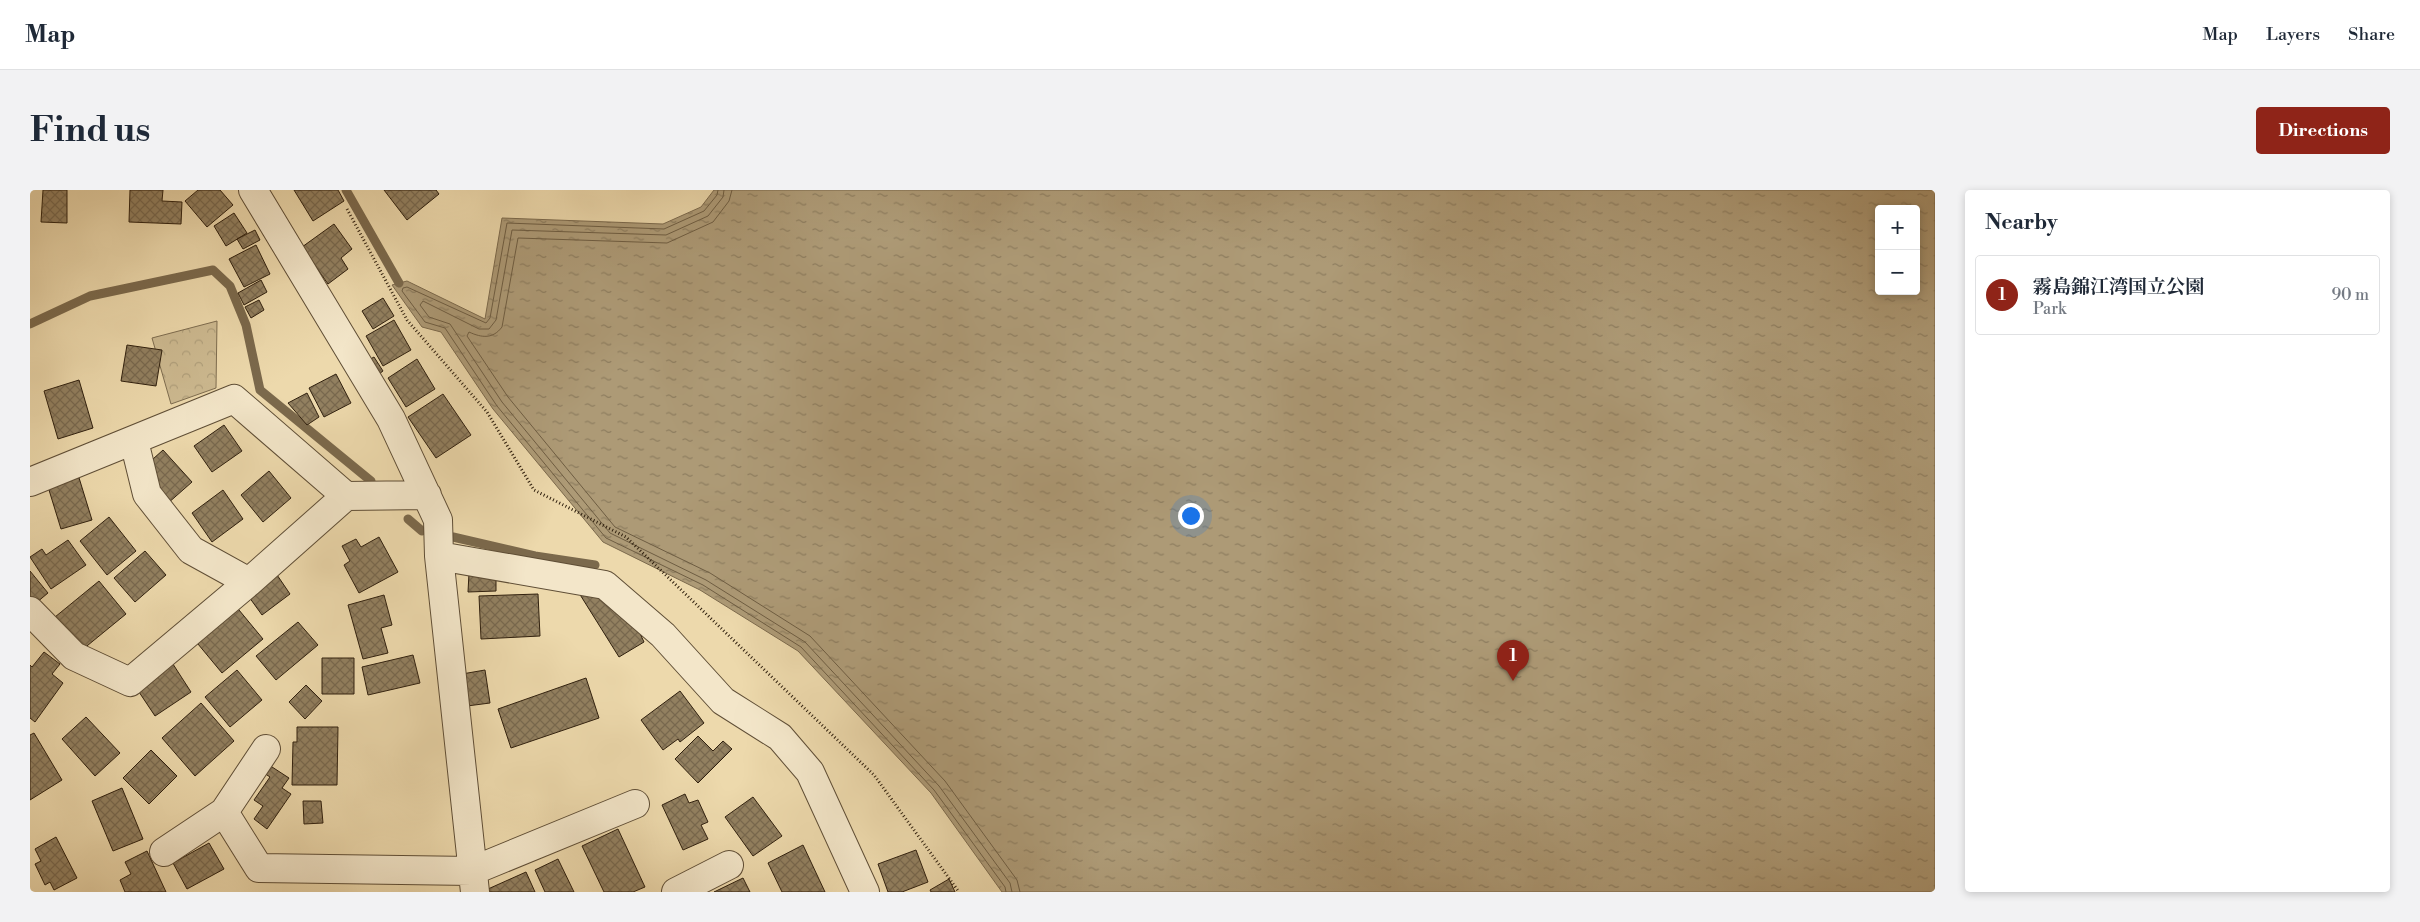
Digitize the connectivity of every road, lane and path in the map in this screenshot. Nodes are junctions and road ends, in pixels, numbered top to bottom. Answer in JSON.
{"nodes":[{"id":1,"x":253,"y":190,"type":"edge"},
{"id":2,"x":347,"y":209,"type":"dead end"},
{"id":3,"x":134,"y":441,"type":"junction"},
{"id":4,"x":30,"y":482,"type":"edge"},
{"id":5,"x":346,"y":496,"type":"junction"},
{"id":6,"x":428,"y":496,"type":"junction"},
{"id":7,"x":439,"y":556,"type":"junction"},
{"id":8,"x":249,"y":582,"type":"junction"},
{"id":9,"x":30,"y":611,"type":"edge"},
{"id":10,"x":266,"y":749,"type":"dead end"},
{"id":11,"x":635,"y":804,"type":"dead end"},
{"id":12,"x":224,"y":812,"type":"junction"},
{"id":13,"x":164,"y":852,"type":"dead end"},
{"id":14,"x":729,"y":864,"type":"dead end"},
{"id":15,"x":473,"y":881,"type":"edge"},
{"id":16,"x":676,"y":892,"type":"edge"},
{"id":17,"x":865,"y":892,"type":"edge"},
{"id":18,"x":959,"y":892,"type":"edge"}],
"edges":[{"from":1,"to":6,"type":"street"},
{"from":2,"to":18,"type":"path"},
{"from":3,"to":4,"type":"street"},
{"from":3,"to":5,"type":"street"},
{"from":3,"to":8,"type":"street"},
{"from":5,"to":6,"type":"street"},
{"from":5,"to":8,"type":"street"},
{"from":6,"to":7,"type":"street"},
{"from":7,"to":15,"type":"street"},
{"from":7,"to":17,"type":"street"},
{"from":8,"to":9,"type":"street"},
{"from":10,"to":12,"type":"street"},
{"from":11,"to":15,"type":"street"},
{"from":12,"to":13,"type":"street"},
{"from":12,"to":15,"type":"street"},
{"from":14,"to":16,"type":"street"}]}
